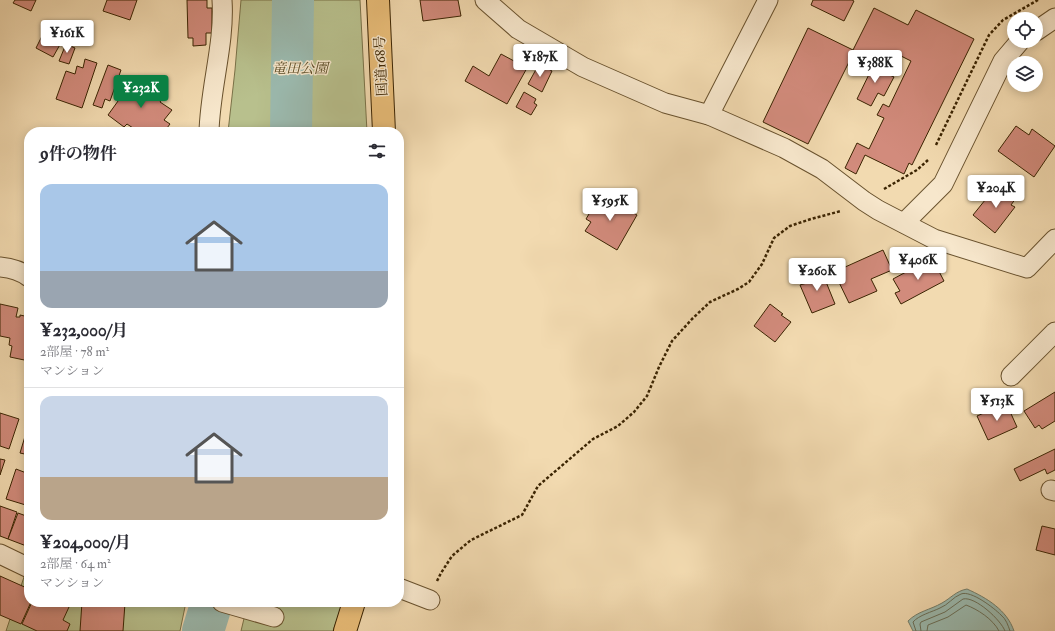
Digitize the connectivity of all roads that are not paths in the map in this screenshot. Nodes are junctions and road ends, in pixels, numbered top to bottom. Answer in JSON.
{"nodes":[{"id":1,"x":222,"y":0,"type":"edge"},
{"id":2,"x":378,"y":0,"type":"edge"},
{"id":3,"x":485,"y":0,"type":"edge"},
{"id":4,"x":768,"y":0,"type":"edge"},
{"id":5,"x":1055,"y":18,"type":"edge"},
{"id":6,"x":1043,"y":26,"type":"edge"},
{"id":7,"x":1014,"y":48,"type":"edge"},
{"id":8,"x":709,"y":115,"type":"junction"},
{"id":9,"x":209,"y":127,"type":"edge"},
{"id":10,"x":384,"y":127,"type":"edge"},
{"id":11,"x":904,"y":223,"type":"junction"},
{"id":12,"x":1055,"y":239,"type":"edge"},
{"id":13,"x":0,"y":267,"type":"edge"},
{"id":14,"x":24,"y":273,"type":"edge"},
{"id":15,"x":1055,"y":332,"type":"edge"},
{"id":16,"x":1011,"y":376,"type":"dead end"},
{"id":17,"x":0,"y":554,"type":"edge"},
{"id":18,"x":24,"y":566,"type":"edge"},
{"id":19,"x":404,"y":590,"type":"edge"},
{"id":20,"x":430,"y":600,"type":"road end"},
{"id":21,"x":239,"y":607,"type":"edge"},
{"id":22,"x":352,"y":607,"type":"edge"},
{"id":23,"x":274,"y":617,"type":"dead end"},
{"id":24,"x":345,"y":631,"type":"edge"}],
"edges":[{"from":1,"to":9,"type":"street"},
{"from":2,"to":10,"type":"highway","name":"国道168号"},
{"from":3,"to":8,"type":"street"},
{"from":4,"to":8,"type":"street"},
{"from":5,"to":6,"type":"street"},
{"from":7,"to":11,"type":"street"},
{"from":8,"to":11,"type":"street"},
{"from":11,"to":12,"type":"street"},
{"from":13,"to":14,"type":"street"},
{"from":15,"to":16,"type":"street"},
{"from":17,"to":18,"type":"street"},
{"from":19,"to":20,"type":"street"},
{"from":21,"to":23,"type":"street"},
{"from":22,"to":24,"type":"highway"}]}
